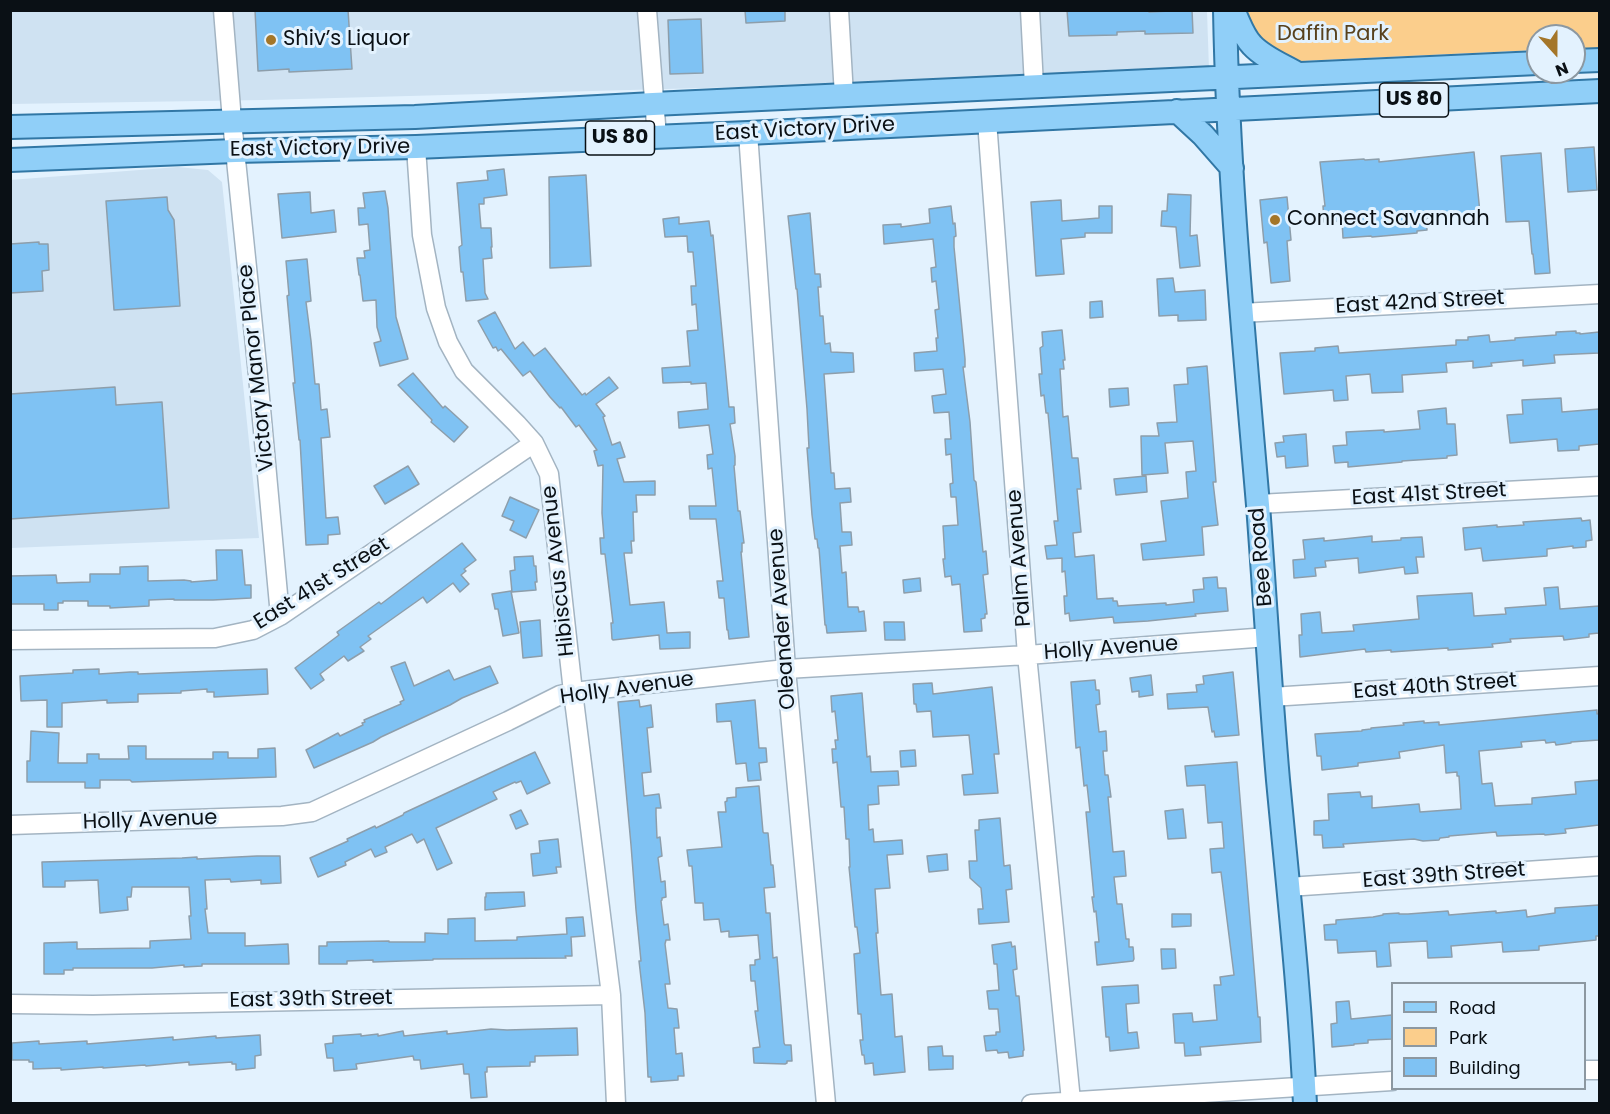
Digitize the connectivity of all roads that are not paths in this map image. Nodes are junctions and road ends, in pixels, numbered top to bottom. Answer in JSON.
{"nodes":[{"id":1,"x":223,"y":10,"type":"edge"},
{"id":2,"x":647,"y":10,"type":"edge"},
{"id":3,"x":839,"y":10,"type":"edge"},
{"id":4,"x":1030,"y":10,"type":"edge"},
{"id":5,"x":1225,"y":10,"type":"edge"},
{"id":6,"x":1233,"y":10,"type":"edge"},
{"id":7,"x":1526,"y":64,"type":"edge"},
{"id":8,"x":1299,"y":74,"type":"junction"},
{"id":9,"x":1227,"y":78,"type":"junction"},
{"id":10,"x":1034,"y":86,"type":"junction"},
{"id":11,"x":1599,"y":91,"type":"edge"},
{"id":12,"x":844,"y":96,"type":"junction"},
{"id":13,"x":653,"y":104,"type":"junction"},
{"id":14,"x":1229,"y":109,"type":"junction"},
{"id":15,"x":1177,"y":111,"type":"junction"},
{"id":16,"x":232,"y":121,"type":"junction"},
{"id":17,"x":987,"y":121,"type":"junction"},
{"id":18,"x":10,"y":127,"type":"edge"},
{"id":19,"x":748,"y":133,"type":"junction"},
{"id":20,"x":657,"y":137,"type":"junction"},
{"id":21,"x":416,"y":147,"type":"junction"},
{"id":22,"x":235,"y":151,"type":"junction"},
{"id":23,"x":10,"y":160,"type":"edge"},
{"id":24,"x":1232,"y":168,"type":"junction"},
{"id":25,"x":1599,"y":294,"type":"edge"},
{"id":26,"x":1241,"y":313,"type":"junction"},
{"id":27,"x":534,"y":443,"type":"junction"},
{"id":28,"x":1599,"y":486,"type":"edge"},
{"id":29,"x":1258,"y":504,"type":"junction"},
{"id":30,"x":280,"y":616,"type":"junction"},
{"id":31,"x":1268,"y":637,"type":"junction"},
{"id":32,"x":10,"y":640,"type":"edge"},
{"id":33,"x":1027,"y":655,"type":"junction"},
{"id":34,"x":786,"y":669,"type":"junction"},
{"id":35,"x":1599,"y":676,"type":"edge"},
{"id":36,"x":573,"y":692,"type":"junction"},
{"id":37,"x":1271,"y":697,"type":"junction"},
{"id":38,"x":10,"y":825,"type":"edge"},
{"id":39,"x":1599,"y":866,"type":"edge"},
{"id":40,"x":1288,"y":887,"type":"junction"},
{"id":41,"x":610,"y":994,"type":"junction"},
{"id":42,"x":10,"y":1004,"type":"edge"},
{"id":43,"x":1391,"y":1081,"type":"edge"},
{"id":44,"x":1304,"y":1095,"type":"edge"},
{"id":45,"x":1071,"y":1101,"type":"junction"},
{"id":46,"x":616,"y":1104,"type":"edge"},
{"id":47,"x":826,"y":1104,"type":"edge"},
{"id":48,"x":1033,"y":1104,"type":"edge"}],
"edges":[{"from":1,"to":16,"type":"street","name":"Victory Manor Place"},
{"from":2,"to":13,"type":"street"},
{"from":3,"to":12,"type":"street"},
{"from":4,"to":10,"type":"street"},
{"from":5,"to":9,"type":"main road","name":"Bee Road"},
{"from":6,"to":8,"type":"main road"},
{"from":7,"to":8,"type":"main road","name":"East Victory Drive","number":"US 80"},
{"from":8,"to":9,"type":"main road","name":"East Victory Drive","number":"US 80"},
{"from":9,"to":10,"type":"main road","name":"East Victory Drive","number":"US 80"},
{"from":9,"to":14,"type":"main road","name":"Bee Road"},
{"from":10,"to":12,"type":"main road","name":"East Victory Drive","number":"US 80"},
{"from":11,"to":14,"type":"main road","name":"East Victory Drive","number":"US 80"},
{"from":12,"to":13,"type":"main road","name":"East Victory Drive","number":"US 80"},
{"from":13,"to":16,"type":"main road","name":"East Victory Drive","number":"US 80"},
{"from":13,"to":20,"type":"street"},
{"from":14,"to":15,"type":"main road","name":"East Victory Drive","number":"US 80"},
{"from":14,"to":24,"type":"main road","name":"Bee Road"},
{"from":15,"to":17,"type":"main road","name":"East Victory Drive","number":"US 80"},
{"from":15,"to":24,"type":"main road"},
{"from":16,"to":18,"type":"main road","name":"East Victory Drive","number":"US 80"},
{"from":16,"to":22,"type":"street","name":"Victory Manor Place"},
{"from":17,"to":19,"type":"main road","name":"East Victory Drive","number":"US 80"},
{"from":17,"to":33,"type":"street","name":"Palm Avenue"},
{"from":19,"to":20,"type":"main road","name":"East Victory Drive","number":"US 80"},
{"from":19,"to":34,"type":"street","name":"Oleander Avenue"},
{"from":20,"to":21,"type":"main road","name":"East Victory Drive","number":"US 80"},
{"from":21,"to":22,"type":"main road","name":"East Victory Drive","number":"US 80"},
{"from":21,"to":27,"type":"street","name":"Hibiscus Avenue"},
{"from":22,"to":23,"type":"main road","name":"East Victory Drive","number":"US 80"},
{"from":22,"to":30,"type":"street","name":"Victory Manor Place"},
{"from":24,"to":26,"type":"main road","name":"Bee Road"},
{"from":25,"to":26,"type":"street","name":"East 42nd Street"},
{"from":26,"to":29,"type":"main road","name":"Bee Road"},
{"from":27,"to":30,"type":"street","name":"East 41st Street"},
{"from":27,"to":36,"type":"street","name":"Hibiscus Avenue"},
{"from":28,"to":29,"type":"street","name":"East 41st Street"},
{"from":29,"to":31,"type":"main road","name":"Bee Road"},
{"from":30,"to":32,"type":"street","name":"East 41st Street"},
{"from":31,"to":33,"type":"street","name":"Holly Avenue"},
{"from":31,"to":37,"type":"main road","name":"Bee Road"},
{"from":33,"to":34,"type":"street","name":"Holly Avenue"},
{"from":33,"to":45,"type":"street","name":"Palm Avenue"},
{"from":34,"to":36,"type":"street","name":"Holly Avenue"},
{"from":34,"to":47,"type":"street","name":"Oleander Avenue"},
{"from":35,"to":37,"type":"street","name":"East 40th Street"},
{"from":36,"to":38,"type":"street","name":"Holly Avenue"},
{"from":36,"to":41,"type":"street","name":"Hibiscus Avenue"},
{"from":37,"to":40,"type":"main road","name":"Bee Road"},
{"from":39,"to":40,"type":"street","name":"East 39th Street"},
{"from":40,"to":44,"type":"main road","name":"Bee Road"},
{"from":41,"to":42,"type":"street","name":"East 39th Street"},
{"from":41,"to":46,"type":"street","name":"Hibiscus Avenue"},
{"from":43,"to":44,"type":"street"},
{"from":44,"to":45,"type":"street"},
{"from":45,"to":48,"type":"street"}]}
